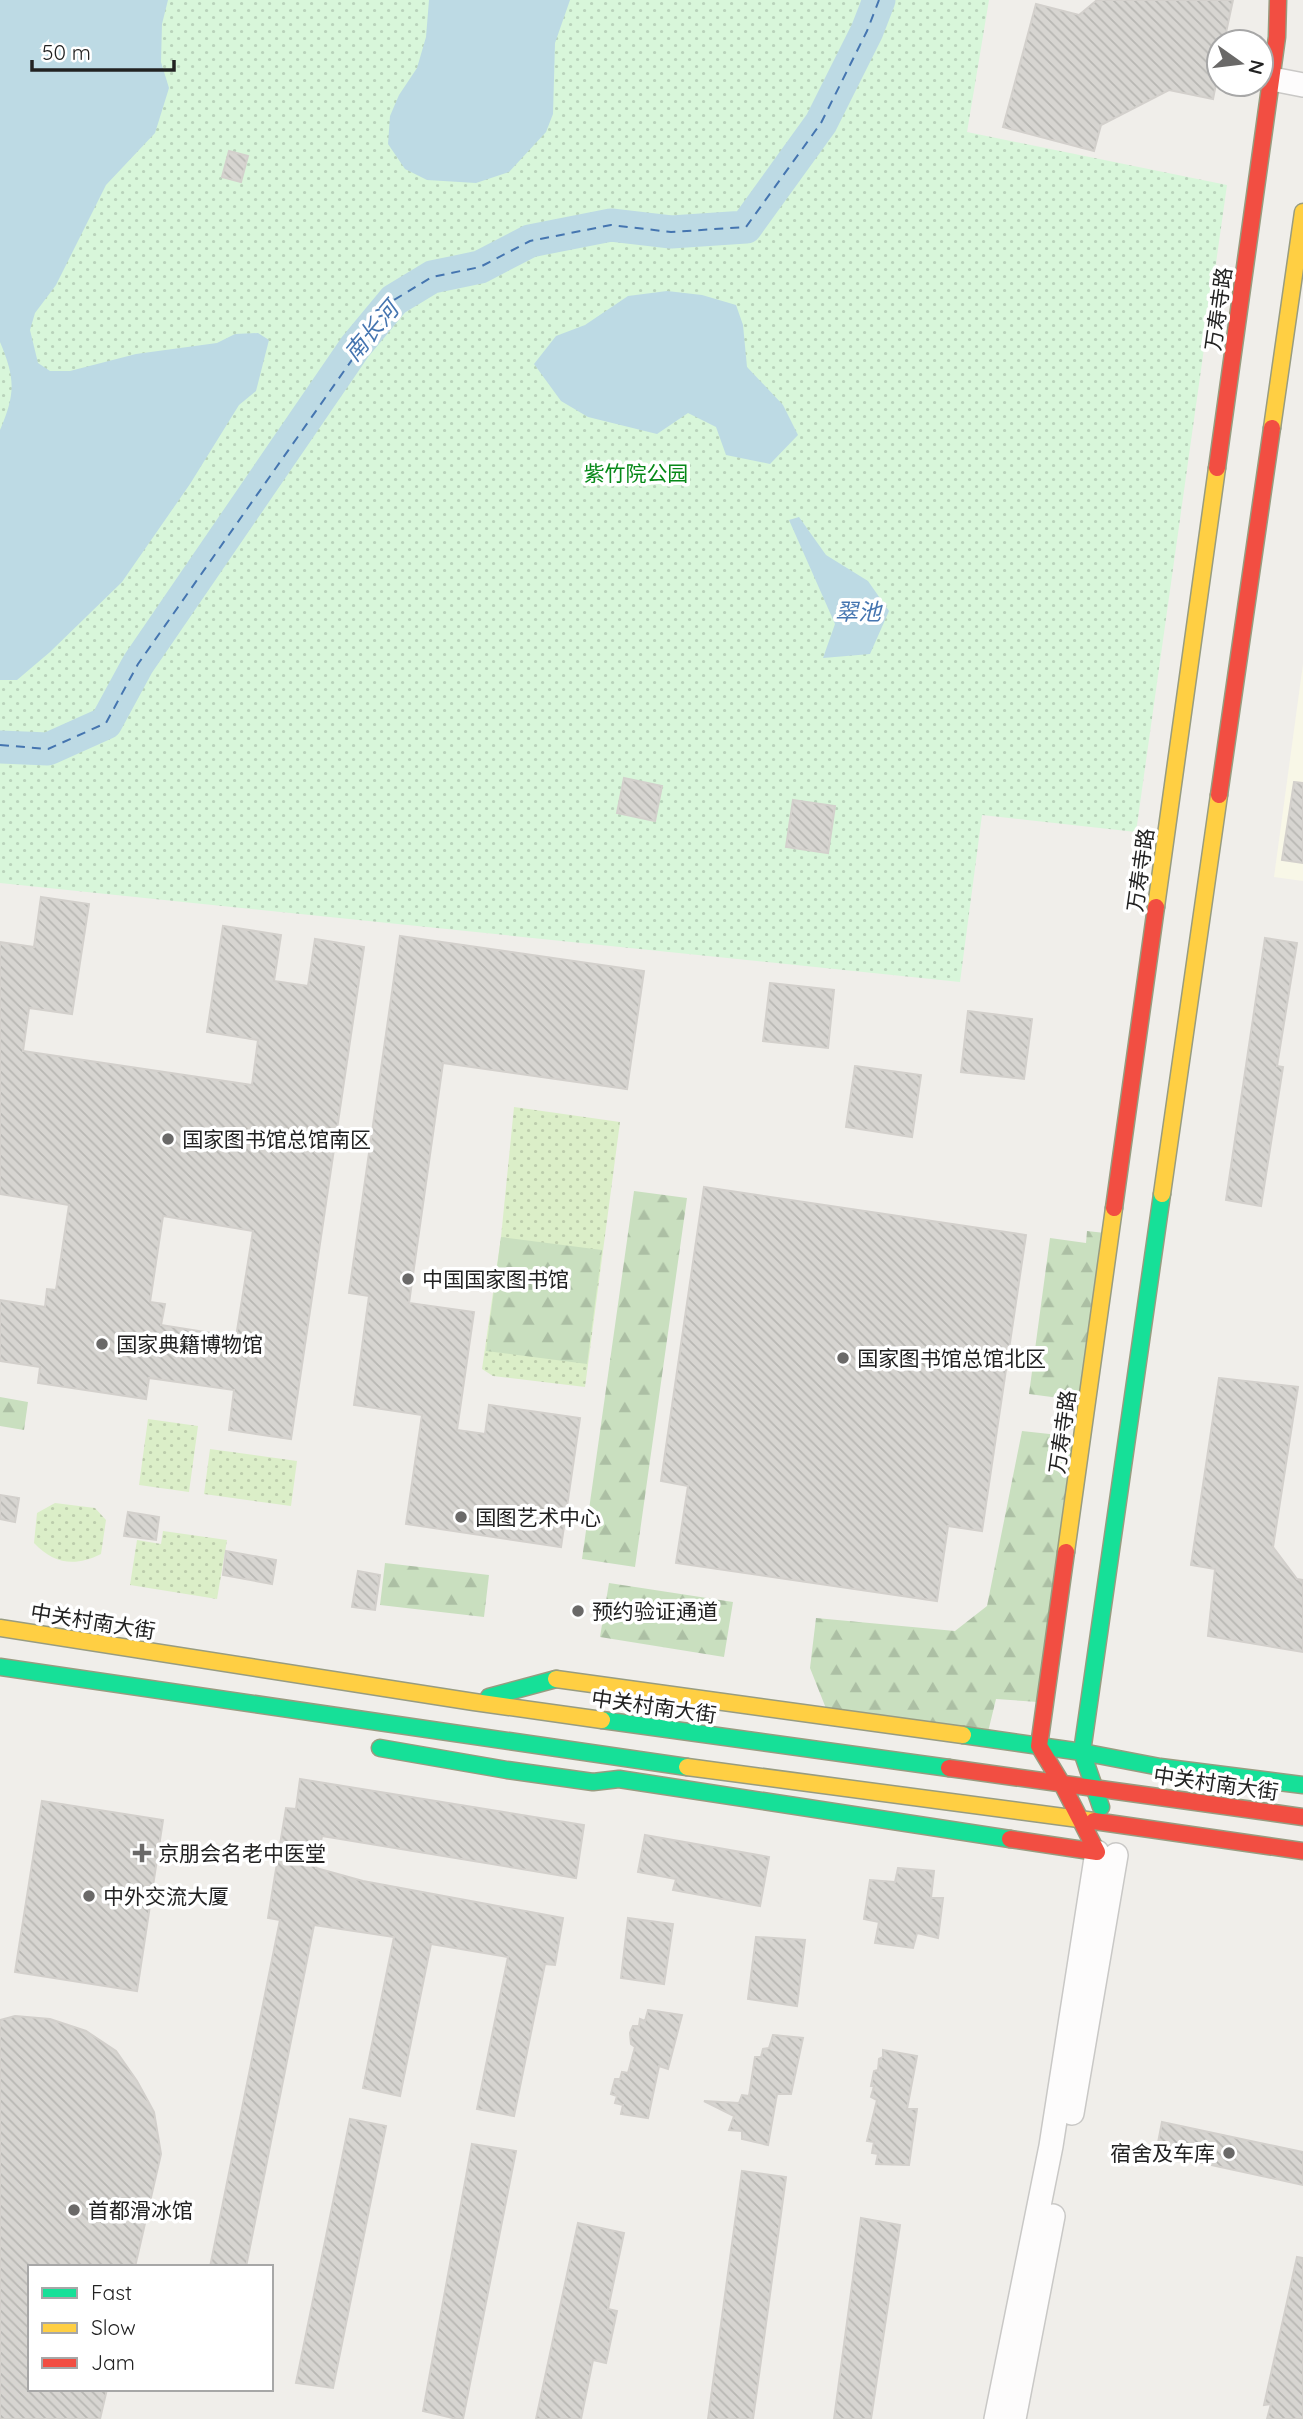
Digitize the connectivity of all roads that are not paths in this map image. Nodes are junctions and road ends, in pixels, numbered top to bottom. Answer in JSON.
{"nodes":[{"id":1,"x":1278,"y":0,"type":"edge"},
{"id":2,"x":1275,"y":58,"type":"edge"},
{"id":3,"x":1275,"y":80,"type":"edge"},
{"id":4,"x":1303,"y":85,"type":"edge"},
{"id":5,"x":1269,"y":98,"type":"edge"},
{"id":6,"x":1303,"y":212,"type":"edge"},
{"id":7,"x":0,"y":1628,"type":"edge"},
{"id":8,"x":0,"y":1667,"type":"edge"},
{"id":9,"x":474,"y":1702,"type":"junction"},
{"id":10,"x":319,"y":1714,"type":"junction"},
{"id":11,"x":1040,"y":1746,"type":"junction"},
{"id":12,"x":1082,"y":1752,"type":"junction"},
{"id":13,"x":671,"y":1765,"type":"junction"},
{"id":14,"x":619,"y":1779,"type":"junction"},
{"id":15,"x":1062,"y":1784,"type":"junction"},
{"id":16,"x":1303,"y":1785,"type":"edge"},
{"id":17,"x":1094,"y":1787,"type":"junction"},
{"id":18,"x":1303,"y":1816,"type":"edge"},
{"id":19,"x":1080,"y":1819,"type":"junction"},
{"id":20,"x":1105,"y":1822,"type":"junction"},
{"id":21,"x":1303,"y":1851,"type":"edge"},
{"id":22,"x":1107,"y":1854,"type":"junction"},
{"id":23,"x":996,"y":2419,"type":"edge"},
{"id":24,"x":1014,"y":2419,"type":"edge"}],
"edges":[{"from":1,"to":2,"type":"street","name":"万寿寺路"},
{"from":3,"to":4,"type":"street"},
{"from":5,"to":11,"type":"street","name":"万寿寺路"},
{"from":6,"to":12,"type":"street"},
{"from":7,"to":9,"type":"street","name":"中关村南大街"},
{"from":8,"to":10,"type":"street"},
{"from":9,"to":11,"type":"street","name":"中关村南大街"},
{"from":9,"to":15,"type":"street","name":"中关村南大街"},
{"from":10,"to":13,"type":"street"},
{"from":10,"to":14,"type":"street"},
{"from":11,"to":12,"type":"street","name":"中关村南大街"},
{"from":11,"to":15,"type":"street"},
{"from":12,"to":16,"type":"street","name":"中关村南大街"},
{"from":12,"to":17,"type":"street"},
{"from":13,"to":14,"type":"street"},
{"from":13,"to":19,"type":"street"},
{"from":14,"to":22,"type":"street"},
{"from":15,"to":17,"type":"street","name":"中关村南大街"},
{"from":15,"to":19,"type":"street"},
{"from":17,"to":18,"type":"street","name":"中关村南大街"},
{"from":17,"to":20,"type":"street"},
{"from":19,"to":20,"type":"street"},
{"from":19,"to":22,"type":"street"},
{"from":20,"to":21,"type":"street"},
{"from":20,"to":22,"type":"street"},
{"from":22,"to":23,"type":"street"},
{"from":22,"to":24,"type":"street"}]}
